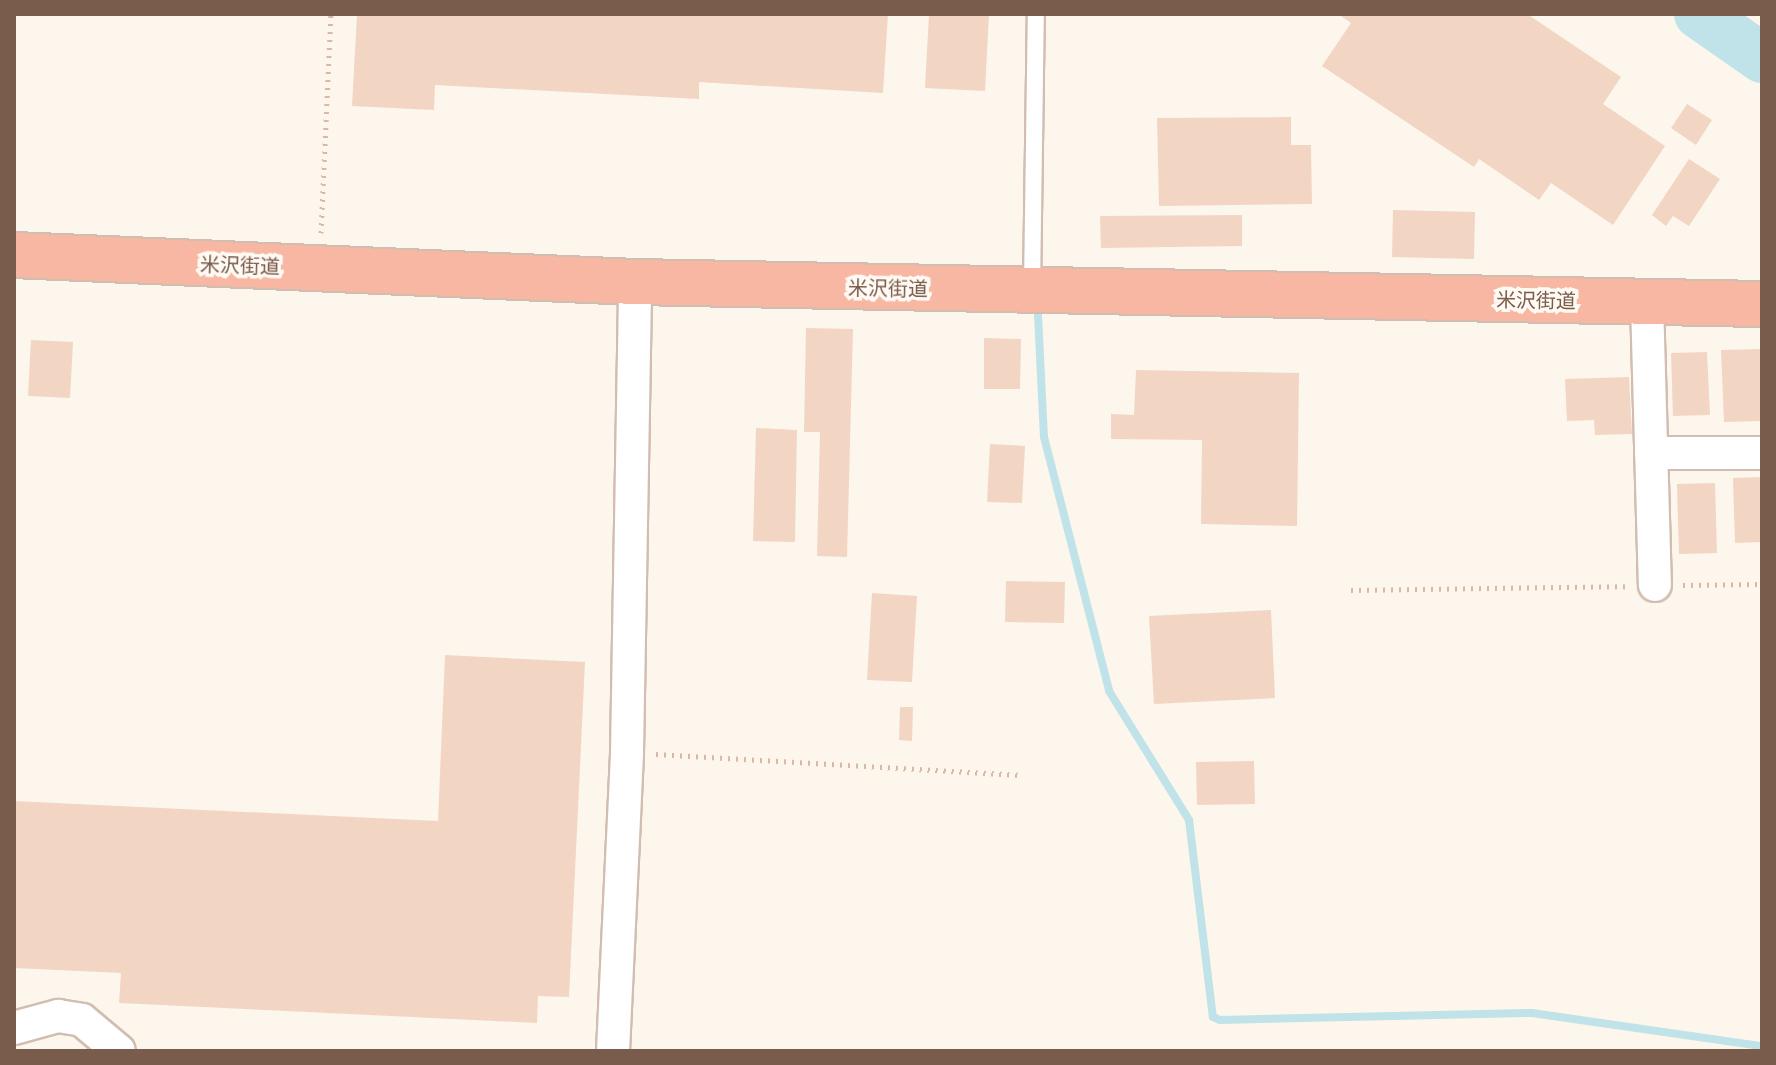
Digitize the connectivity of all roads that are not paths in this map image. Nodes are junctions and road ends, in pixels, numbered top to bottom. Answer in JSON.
{"nodes":[{"id":1,"x":1036,"y":14,"type":"edge"},
{"id":2,"x":14,"y":255,"type":"edge"},
{"id":3,"x":635,"y":282,"type":"junction"},
{"id":4,"x":1032,"y":291,"type":"junction"},
{"id":5,"x":1647,"y":302,"type":"junction"},
{"id":6,"x":1762,"y":304,"type":"edge"},
{"id":7,"x":1651,"y":453,"type":"junction"},
{"id":8,"x":1762,"y":453,"type":"edge"},
{"id":9,"x":1655,"y":585,"type":"road end"},
{"id":10,"x":14,"y":1028,"type":"edge"},
{"id":11,"x":119,"y":1051,"type":"edge"},
{"id":12,"x":613,"y":1051,"type":"edge"}],
"edges":[{"from":1,"to":4,"type":"lane"},
{"from":2,"to":3,"type":"highway","name":"米沢街道"},
{"from":3,"to":4,"type":"highway","name":"米沢街道"},
{"from":3,"to":12,"type":"street"},
{"from":4,"to":5,"type":"highway","name":"米沢街道"},
{"from":5,"to":6,"type":"highway","name":"米沢街道"},
{"from":5,"to":7,"type":"street"},
{"from":7,"to":8,"type":"street"},
{"from":7,"to":9,"type":"street"},
{"from":10,"to":11,"type":"street"}]}
